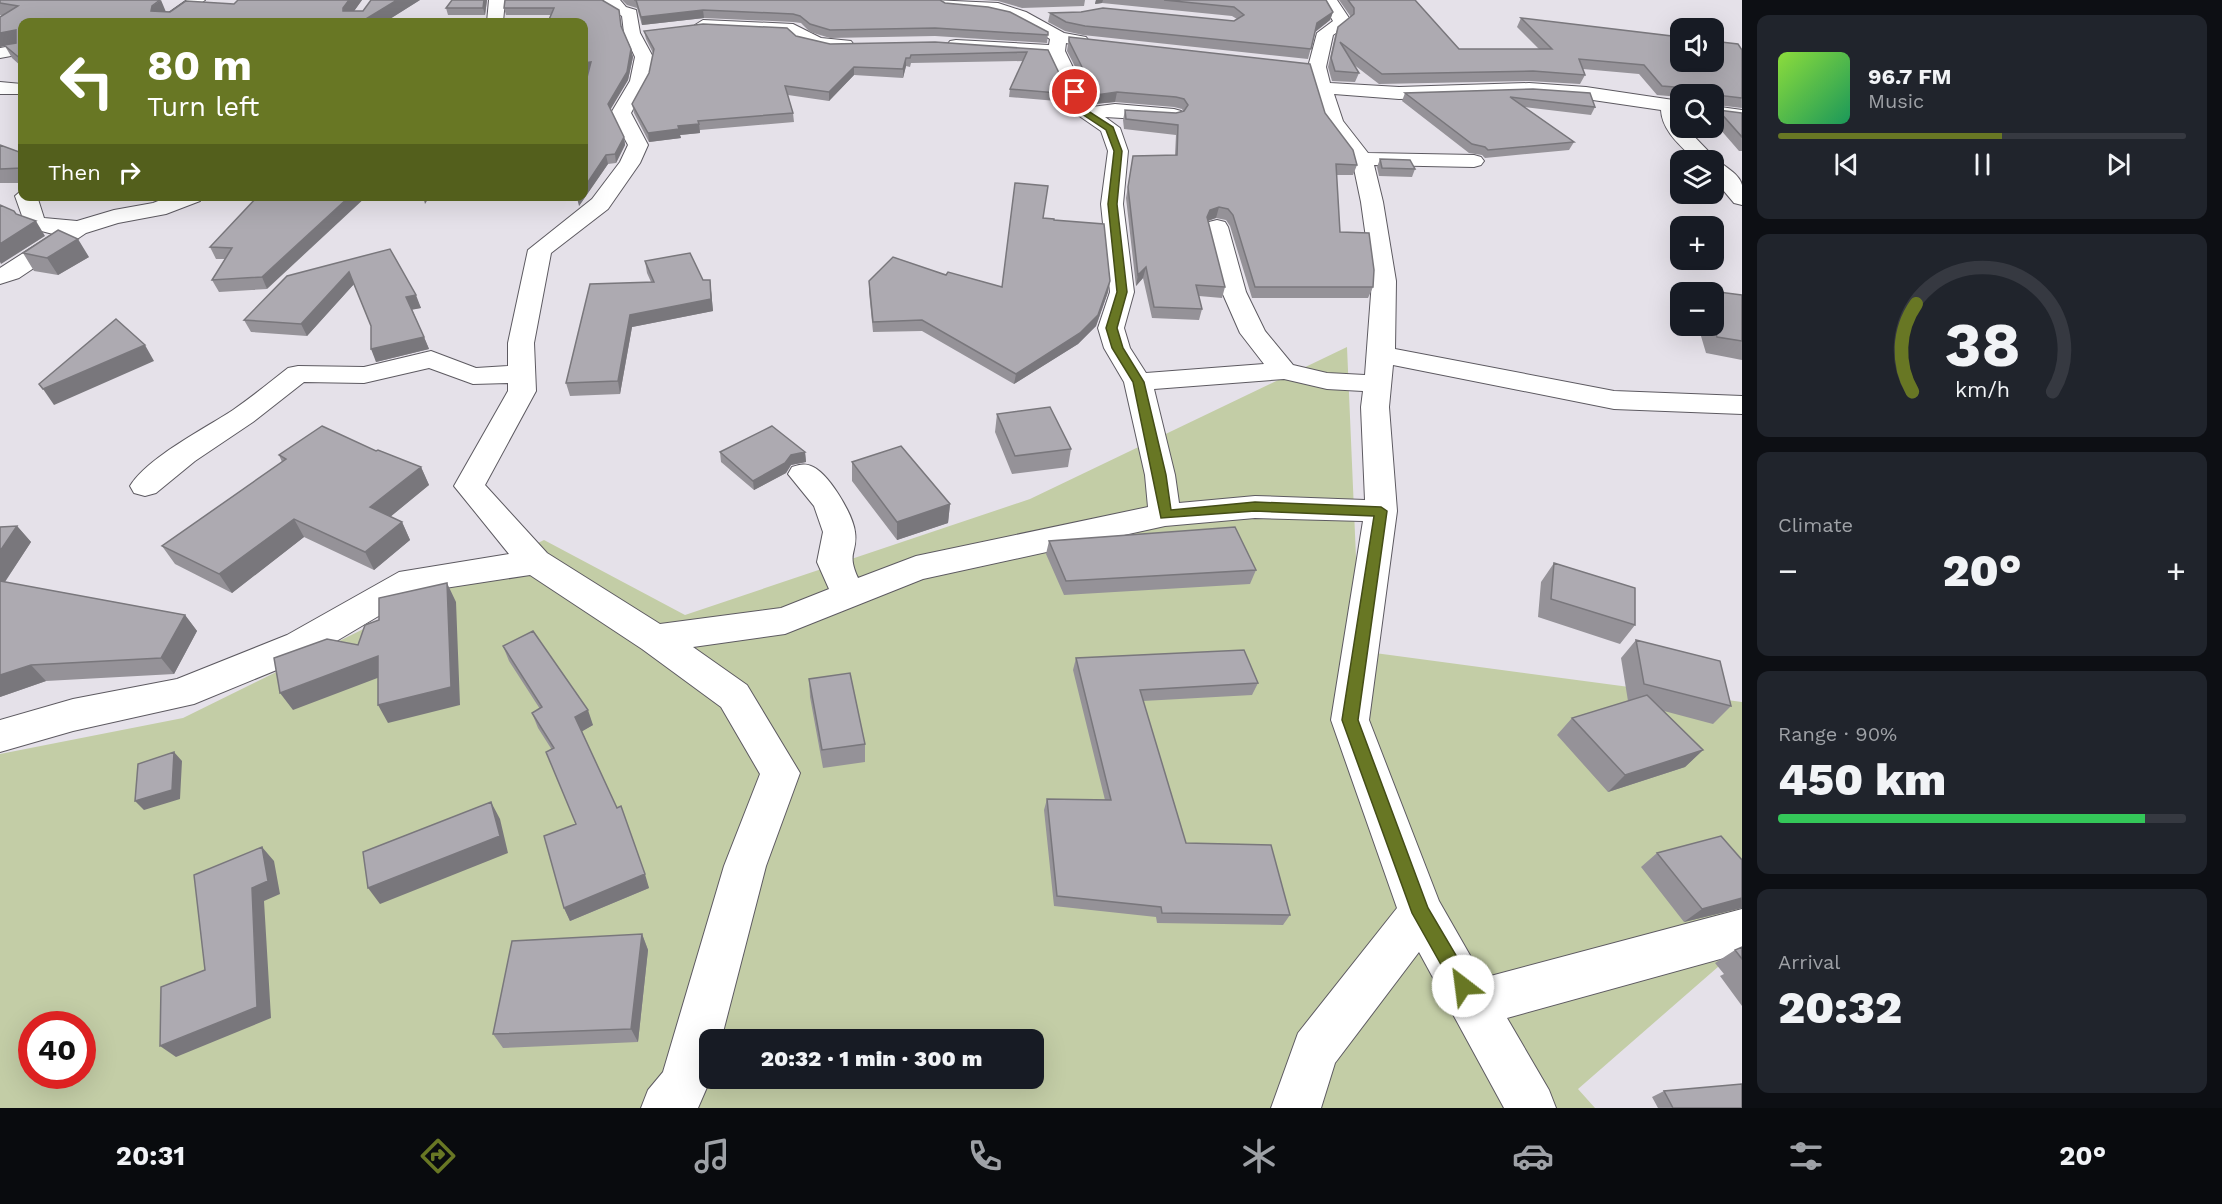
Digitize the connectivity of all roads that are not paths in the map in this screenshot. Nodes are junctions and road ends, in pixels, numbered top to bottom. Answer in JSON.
{"nodes":[{"id":1,"x":197,"y":0,"type":"edge"},
{"id":2,"x":497,"y":0,"type":"edge"},
{"id":3,"x":940,"y":0,"type":"edge"},
{"id":4,"x":1329,"y":0,"type":"edge"},
{"id":5,"x":975,"y":3,"type":"edge"},
{"id":6,"x":1047,"y":13,"type":"dead end"},
{"id":7,"x":1020,"y":15,"type":"junction"},
{"id":8,"x":172,"y":18,"type":"edge"},
{"id":9,"x":495,"y":18,"type":"edge"},
{"id":10,"x":633,"y":18,"type":"edge"},
{"id":11,"x":687,"y":27,"type":"edge"},
{"id":12,"x":935,"y":43,"type":"edge"},
{"id":13,"x":1095,"y":43,"type":"edge"},
{"id":14,"x":865,"y":44,"type":"edge"},
{"id":15,"x":1057,"y":44,"type":"junction"},
{"id":16,"x":18,"y":50,"type":"edge"},
{"id":17,"x":0,"y":53,"type":"edge"},
{"id":18,"x":1314,"y":74,"type":"junction"},
{"id":19,"x":0,"y":88,"type":"edge"},
{"id":20,"x":18,"y":89,"type":"edge"},
{"id":21,"x":1670,"y":105,"type":"edge"},
{"id":22,"x":1085,"y":113,"type":"junction"},
{"id":23,"x":1724,"y":114,"type":"edge"},
{"id":24,"x":1174,"y":115,"type":"edge"},
{"id":25,"x":1742,"y":116,"type":"edge"},
{"id":26,"x":1684,"y":138,"type":"edge"},
{"id":27,"x":1696,"y":150,"type":"edge"},
{"id":28,"x":1362,"y":159,"type":"junction"},
{"id":29,"x":1474,"y":161,"type":"dead end"},
{"id":30,"x":1724,"y":176,"type":"edge"},
{"id":31,"x":1742,"y":198,"type":"edge"},
{"id":32,"x":24,"y":201,"type":"edge"},
{"id":33,"x":178,"y":201,"type":"edge"},
{"id":34,"x":1217,"y":227,"type":"dead end"},
{"id":35,"x":78,"y":228,"type":"junction"},
{"id":36,"x":0,"y":277,"type":"edge"},
{"id":37,"x":1381,"y":354,"type":"junction"},
{"id":38,"x":1284,"y":371,"type":"junction"},
{"id":39,"x":522,"y":374,"type":"junction"},
{"id":40,"x":1138,"y":382,"type":"junction"},
{"id":41,"x":1378,"y":384,"type":"junction"},
{"id":42,"x":1742,"y":405,"type":"edge"},
{"id":43,"x":803,"y":474,"type":"dead end"},
{"id":44,"x":145,"y":486,"type":"dead end"},
{"id":45,"x":1381,"y":511,"type":"junction"},
{"id":46,"x":1166,"y":515,"type":"junction"},
{"id":47,"x":535,"y":562,"type":"junction"},
{"id":48,"x":848,"y":595,"type":"junction"},
{"id":49,"x":656,"y":639,"type":"junction"},
{"id":50,"x":0,"y":736,"type":"edge"},
{"id":51,"x":1421,"y":913,"type":"junction"},
{"id":52,"x":1742,"y":931,"type":"edge"},
{"id":53,"x":1474,"y":1004,"type":"junction"},
{"id":54,"x":666,"y":1108,"type":"edge"},
{"id":55,"x":1296,"y":1108,"type":"edge"},
{"id":56,"x":1531,"y":1108,"type":"edge"}],
"edges":[{"from":1,"to":8,"type":"street"},
{"from":2,"to":9,"type":"street"},
{"from":3,"to":5,"type":"street"},
{"from":4,"to":18,"type":"street"},
{"from":5,"to":7,"type":"street"},
{"from":6,"to":7,"type":"street"},
{"from":7,"to":15,"type":"street"},
{"from":10,"to":39,"type":"street"},
{"from":11,"to":14,"type":"street"},
{"from":12,"to":15,"type":"street"},
{"from":13,"to":15,"type":"street"},
{"from":15,"to":22,"type":"street"},
{"from":16,"to":17,"type":"street"},
{"from":18,"to":21,"type":"street"},
{"from":18,"to":28,"type":"street"},
{"from":19,"to":20,"type":"street"},
{"from":22,"to":24,"type":"street"},
{"from":22,"to":40,"type":"street"},
{"from":23,"to":25,"type":"street"},
{"from":26,"to":27,"type":"street"},
{"from":28,"to":29,"type":"street"},
{"from":28,"to":37,"type":"street"},
{"from":30,"to":31,"type":"street"},
{"from":32,"to":35,"type":"street"},
{"from":33,"to":35,"type":"street"},
{"from":34,"to":38,"type":"street"},
{"from":35,"to":36,"type":"street"},
{"from":37,"to":41,"type":"street"},
{"from":37,"to":42,"type":"street"},
{"from":38,"to":40,"type":"street"},
{"from":38,"to":41,"type":"street"},
{"from":39,"to":44,"type":"street"},
{"from":39,"to":47,"type":"street"},
{"from":40,"to":46,"type":"street"},
{"from":41,"to":45,"type":"street"},
{"from":43,"to":48,"type":"street"},
{"from":45,"to":46,"type":"street"},
{"from":45,"to":51,"type":"street"},
{"from":46,"to":48,"type":"street"},
{"from":47,"to":49,"type":"street"},
{"from":47,"to":50,"type":"street"},
{"from":48,"to":49,"type":"street"},
{"from":49,"to":54,"type":"street"},
{"from":51,"to":53,"type":"street"},
{"from":51,"to":55,"type":"street"},
{"from":52,"to":53,"type":"street"},
{"from":53,"to":56,"type":"street"}]}
